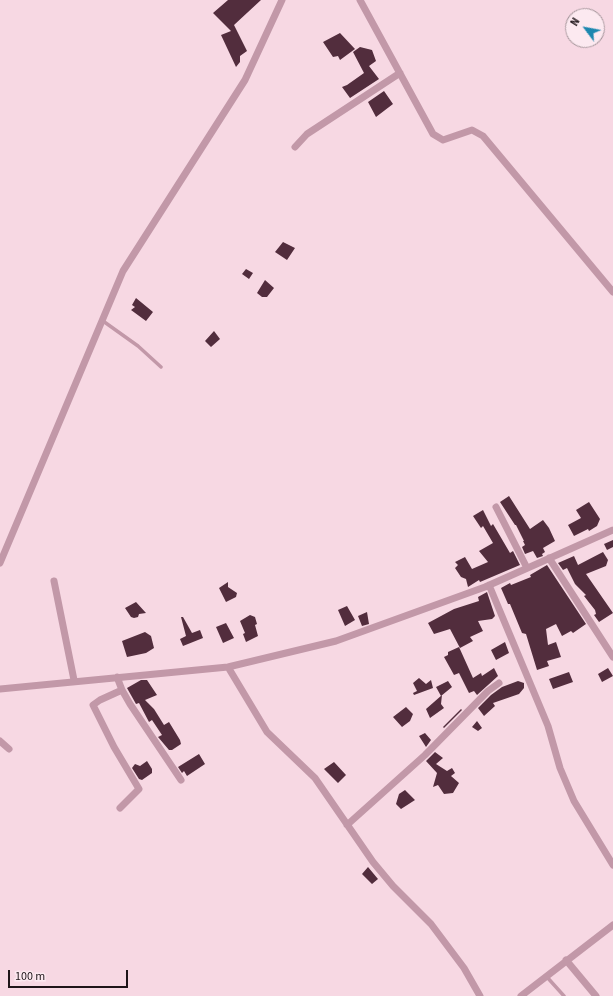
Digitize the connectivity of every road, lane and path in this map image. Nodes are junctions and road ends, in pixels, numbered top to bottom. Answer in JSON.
{"nodes":[{"id":1,"x":282,"y":0,"type":"edge"},
{"id":2,"x":360,"y":0,"type":"edge"},
{"id":3,"x":400,"y":73,"type":"junction"},
{"id":4,"x":295,"y":148,"type":"dead end"},
{"id":5,"x":613,"y":292,"type":"edge"},
{"id":6,"x":102,"y":320,"type":"junction"},
{"id":7,"x":161,"y":367,"type":"dead end"},
{"id":8,"x":496,"y":507,"type":"dead end"},
{"id":9,"x":613,"y":530,"type":"edge"},
{"id":10,"x":550,"y":558,"type":"junction"},
{"id":11,"x":0,"y":563,"type":"edge"},
{"id":12,"x":527,"y":568,"type":"junction"},
{"id":13,"x":54,"y":581,"type":"dead end"},
{"id":14,"x":489,"y":584,"type":"junction"},
{"id":15,"x":613,"y":657,"type":"edge"},
{"id":16,"x":228,"y":666,"type":"junction"},
{"id":17,"x":118,"y":676,"type":"junction"},
{"id":18,"x":74,"y":680,"type":"junction"},
{"id":19,"x":499,"y":683,"type":"dead end"},
{"id":20,"x":0,"y":689,"type":"edge"},
{"id":21,"x":122,"y":690,"type":"junction"},
{"id":22,"x":0,"y":741,"type":"edge"},
{"id":23,"x":9,"y":749,"type":"dead end"},
{"id":24,"x":181,"y":780,"type":"dead end"},
{"id":25,"x":120,"y":808,"type":"dead end"},
{"id":26,"x":347,"y":825,"type":"junction"},
{"id":27,"x":613,"y":865,"type":"edge"},
{"id":28,"x":613,"y":925,"type":"edge"},
{"id":29,"x":566,"y":960,"type":"junction"},
{"id":30,"x":546,"y":976,"type":"junction"},
{"id":31,"x":480,"y":996,"type":"edge"},
{"id":32,"x":521,"y":996,"type":"edge"},
{"id":33,"x":564,"y":996,"type":"edge"},
{"id":34,"x":596,"y":996,"type":"edge"}],
"edges":[{"from":1,"to":6,"type":"street"},
{"from":2,"to":3,"type":"street"},
{"from":3,"to":4,"type":"street"},
{"from":3,"to":5,"type":"street"},
{"from":6,"to":7,"type":"lane"},
{"from":6,"to":11,"type":"street"},
{"from":8,"to":12,"type":"street"},
{"from":9,"to":10,"type":"street"},
{"from":10,"to":12,"type":"street"},
{"from":10,"to":15,"type":"street"},
{"from":12,"to":14,"type":"street"},
{"from":13,"to":18,"type":"street"},
{"from":14,"to":16,"type":"street"},
{"from":14,"to":27,"type":"street"},
{"from":16,"to":17,"type":"street"},
{"from":16,"to":26,"type":"street"},
{"from":17,"to":18,"type":"street"},
{"from":17,"to":21,"type":"street"},
{"from":18,"to":20,"type":"street"},
{"from":19,"to":26,"type":"street"},
{"from":21,"to":24,"type":"street"},
{"from":21,"to":25,"type":"street"},
{"from":22,"to":23,"type":"street"},
{"from":26,"to":31,"type":"street"},
{"from":28,"to":29,"type":"street"},
{"from":29,"to":30,"type":"street"},
{"from":29,"to":34,"type":"street"},
{"from":30,"to":32,"type":"street"},
{"from":30,"to":33,"type":"lane"}]}
